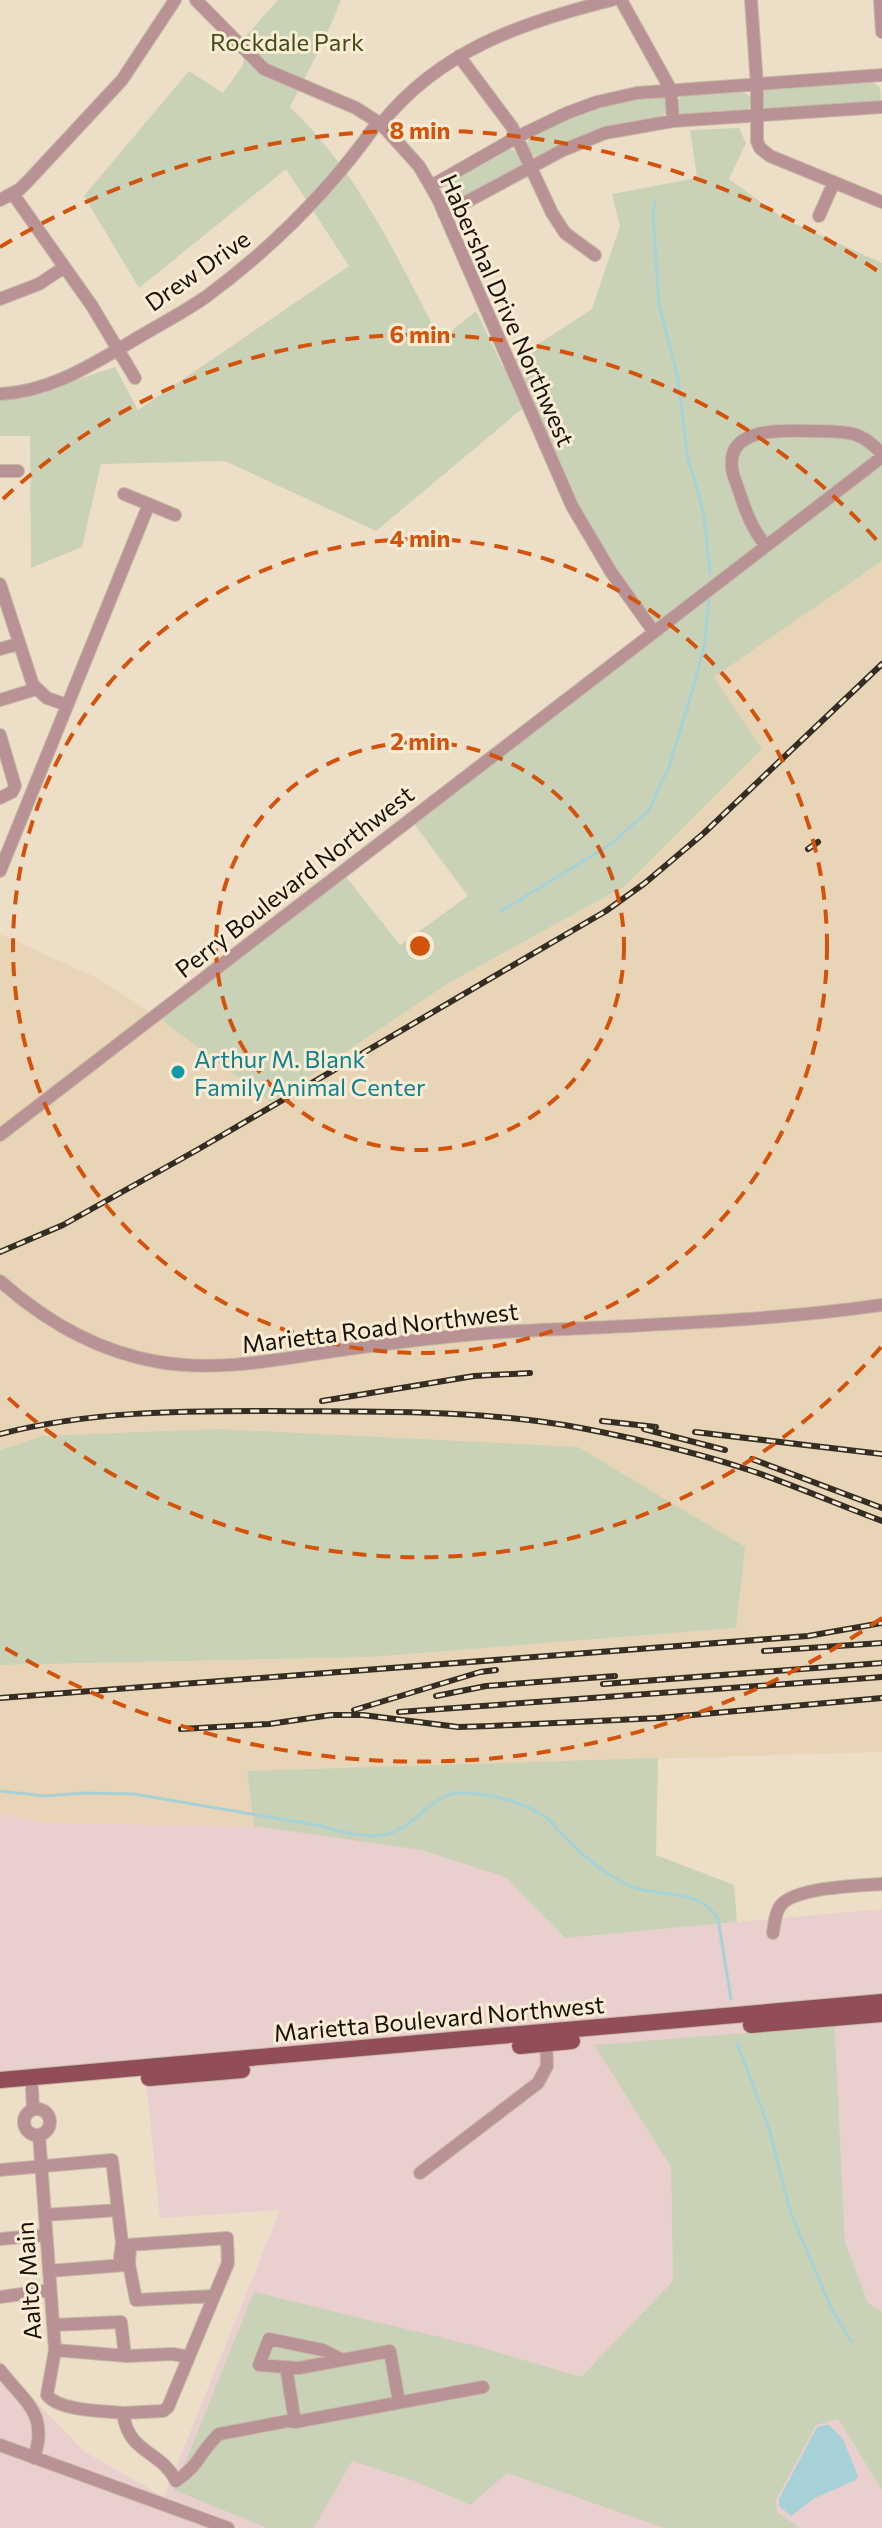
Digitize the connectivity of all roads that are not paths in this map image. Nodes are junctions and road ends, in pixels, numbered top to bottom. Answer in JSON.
{"nodes":[{"id":1,"x":175,"y":0,"type":"edge"},
{"id":2,"x":196,"y":0,"type":"edge"},
{"id":3,"x":612,"y":0,"type":"edge"},
{"id":4,"x":621,"y":0,"type":"edge"},
{"id":5,"x":751,"y":0,"type":"edge"},
{"id":6,"x":880,"y":0,"type":"edge"},
{"id":7,"x":882,"y":32,"type":"edge"},
{"id":8,"x":459,"y":56,"type":"junction"},
{"id":9,"x":882,"y":75,"type":"edge"},
{"id":10,"x":757,"y":85,"type":"junction"},
{"id":11,"x":671,"y":90,"type":"junction"},
{"id":12,"x":882,"y":107,"type":"edge"},
{"id":13,"x":756,"y":115,"type":"junction"},
{"id":14,"x":673,"y":121,"type":"junction"},
{"id":15,"x":379,"y":123,"type":"junction"},
{"id":16,"x":517,"y":137,"type":"junction"},
{"id":17,"x":533,"y":166,"type":"junction"},
{"id":18,"x":834,"y":182,"type":"junction"},
{"id":19,"x":431,"y":186,"type":"junction"},
{"id":20,"x":13,"y":194,"type":"junction"},
{"id":21,"x":880,"y":197,"type":"edge"},
{"id":22,"x":0,"y":200,"type":"edge"},
{"id":23,"x":444,"y":214,"type":"junction"},
{"id":24,"x":819,"y":216,"type":"dead end"},
{"id":25,"x":595,"y":255,"type":"dead end"},
{"id":26,"x":63,"y":268,"type":"junction"},
{"id":27,"x":0,"y":299,"type":"edge"},
{"id":28,"x":118,"y":349,"type":"junction"},
{"id":29,"x":135,"y":378,"type":"dead end"},
{"id":30,"x":0,"y":394,"type":"edge"},
{"id":31,"x":882,"y":455,"type":"edge"},
{"id":32,"x":0,"y":471,"type":"edge"},
{"id":33,"x":18,"y":471,"type":"dead end"},
{"id":34,"x":124,"y":494,"type":"dead end"},
{"id":35,"x":149,"y":504,"type":"junction"},
{"id":36,"x":175,"y":515,"type":"dead end"},
{"id":37,"x":766,"y":546,"type":"junction"},
{"id":38,"x":0,"y":584,"type":"edge"},
{"id":39,"x":3,"y":602,"type":"edge"},
{"id":40,"x":654,"y":632,"type":"junction"},
{"id":41,"x":18,"y":644,"type":"junction"},
{"id":42,"x":0,"y":649,"type":"edge"},
{"id":43,"x":36,"y":689,"type":"junction"},
{"id":44,"x":0,"y":700,"type":"edge"},
{"id":45,"x":67,"y":705,"type":"junction"},
{"id":46,"x":0,"y":735,"type":"edge"},
{"id":47,"x":13,"y":789,"type":"junction"},
{"id":48,"x":30,"y":796,"type":"junction"},
{"id":49,"x":0,"y":798,"type":"edge"},
{"id":50,"x":0,"y":871,"type":"edge"},
{"id":51,"x":0,"y":1135,"type":"edge"},
{"id":52,"x":0,"y":1281,"type":"edge"},
{"id":53,"x":882,"y":1305,"type":"edge"},
{"id":54,"x":882,"y":1884,"type":"edge"},
{"id":55,"x":773,"y":1933,"type":"dead end"},
{"id":56,"x":882,"y":2002,"type":"edge"},
{"id":57,"x":882,"y":2014,"type":"edge"},
{"id":58,"x":546,"y":2038,"type":"junction"},
{"id":59,"x":0,"y":2080,"type":"edge"},
{"id":60,"x":32,"y":2088,"type":"junction"},
{"id":61,"x":0,"y":2091,"type":"edge"},
{"id":62,"x":33,"y":2109,"type":"junction"},
{"id":63,"x":39,"y":2135,"type":"junction"},
{"id":64,"x":41,"y":2164,"type":"junction"},
{"id":65,"x":0,"y":2170,"type":"edge"},
{"id":66,"x":420,"y":2173,"type":"dead end"},
{"id":67,"x":118,"y":2210,"type":"junction"},
{"id":68,"x":45,"y":2215,"type":"junction"},
{"id":69,"x":46,"y":2235,"type":"junction"},
{"id":70,"x":0,"y":2239,"type":"edge"},
{"id":71,"x":125,"y":2244,"type":"junction"},
{"id":72,"x":127,"y":2264,"type":"junction"},
{"id":73,"x":49,"y":2271,"type":"junction"},
{"id":74,"x":50,"y":2290,"type":"junction"},
{"id":75,"x":214,"y":2296,"type":"junction"},
{"id":76,"x":0,"y":2297,"type":"edge"},
{"id":77,"x":53,"y":2325,"type":"junction"},
{"id":78,"x":55,"y":2350,"type":"junction"},
{"id":79,"x":125,"y":2356,"type":"junction"},
{"id":80,"x":189,"y":2357,"type":"junction"},
{"id":81,"x":339,"y":2358,"type":"junction"},
{"id":82,"x":286,"y":2367,"type":"junction"},
{"id":83,"x":0,"y":2370,"type":"edge"},
{"id":84,"x":483,"y":2387,"type":"dead end"},
{"id":85,"x":399,"y":2402,"type":"junction"},
{"id":86,"x":123,"y":2413,"type":"junction"},
{"id":87,"x":295,"y":2422,"type":"junction"},
{"id":88,"x":0,"y":2445,"type":"edge"},
{"id":89,"x":34,"y":2458,"type":"junction"},
{"id":90,"x":176,"y":2481,"type":"junction"},
{"id":91,"x":172,"y":2508,"type":"junction"},
{"id":92,"x":228,"y":2528,"type":"edge"}],
"edges":[{"from":1,"to":20,"type":"street"},
{"from":2,"to":15,"type":"street","name":"Habershal Drive Northwest"},
{"from":3,"to":8,"type":"street","name":"Drew Drive"},
{"from":4,"to":11,"type":"street"},
{"from":5,"to":10,"type":"street"},
{"from":6,"to":7,"type":"street"},
{"from":8,"to":15,"type":"street","name":"Drew Drive"},
{"from":8,"to":16,"type":"street"},
{"from":9,"to":10,"type":"street"},
{"from":10,"to":11,"type":"street"},
{"from":10,"to":13,"type":"street"},
{"from":11,"to":14,"type":"street"},
{"from":11,"to":16,"type":"street"},
{"from":12,"to":13,"type":"street"},
{"from":13,"to":14,"type":"street"},
{"from":13,"to":18,"type":"street"},
{"from":14,"to":17,"type":"street"},
{"from":15,"to":19,"type":"street","name":"Habershal Drive Northwest"},
{"from":15,"to":28,"type":"street","name":"Drew Drive"},
{"from":16,"to":17,"type":"street"},
{"from":16,"to":19,"type":"street"},
{"from":17,"to":23,"type":"street"},
{"from":17,"to":25,"type":"street"},
{"from":18,"to":21,"type":"street"},
{"from":18,"to":24,"type":"street"},
{"from":19,"to":23,"type":"street","name":"Habershal Drive Northwest"},
{"from":20,"to":22,"type":"street"},
{"from":20,"to":26,"type":"street"},
{"from":23,"to":40,"type":"street","name":"Habershal Drive Northwest"},
{"from":26,"to":27,"type":"street"},
{"from":26,"to":28,"type":"street"},
{"from":28,"to":29,"type":"street"},
{"from":28,"to":30,"type":"street","name":"Drew Drive"},
{"from":31,"to":37,"type":"street","name":"Perry Boulevard Northwest"},
{"from":31,"to":37,"type":"street"},
{"from":32,"to":33,"type":"street"},
{"from":34,"to":35,"type":"street"},
{"from":35,"to":36,"type":"street"},
{"from":35,"to":45,"type":"street"},
{"from":37,"to":40,"type":"street","name":"Perry Boulevard Northwest"},
{"from":38,"to":39,"type":"street"},
{"from":39,"to":41,"type":"street"},
{"from":40,"to":51,"type":"street","name":"Perry Boulevard Northwest"},
{"from":41,"to":42,"type":"street"},
{"from":41,"to":43,"type":"street"},
{"from":43,"to":44,"type":"street"},
{"from":43,"to":45,"type":"street"},
{"from":45,"to":48,"type":"street"},
{"from":46,"to":47,"type":"street"},
{"from":47,"to":48,"type":"street"},
{"from":47,"to":49,"type":"street"},
{"from":48,"to":50,"type":"street"},
{"from":52,"to":53,"type":"street","name":"Marietta Road Northwest"},
{"from":54,"to":55,"type":"street"},
{"from":56,"to":58,"type":"main road","name":"Marietta Boulevard Northwest"},
{"from":57,"to":58,"type":"main road"},
{"from":58,"to":59,"type":"main road","name":"Marietta Boulevard Northwest"},
{"from":58,"to":60,"type":"main road"},
{"from":58,"to":66,"type":"street"},
{"from":60,"to":61,"type":"main road"},
{"from":60,"to":62,"type":"street","name":"Aalto Main"},
{"from":62,"to":63,"type":"street","name":"Aalto Main"},
{"from":62,"to":63,"type":"street","name":"Aalto Main"},
{"from":63,"to":64,"type":"street","name":"Aalto Main"},
{"from":64,"to":65,"type":"street"},
{"from":64,"to":67,"type":"street"},
{"from":64,"to":68,"type":"street","name":"Aalto Main"},
{"from":67,"to":68,"type":"street"},
{"from":67,"to":71,"type":"street"},
{"from":68,"to":69,"type":"street","name":"Aalto Main"},
{"from":69,"to":70,"type":"street"},
{"from":69,"to":73,"type":"street","name":"Aalto Main"},
{"from":71,"to":72,"type":"street"},
{"from":71,"to":75,"type":"street"},
{"from":72,"to":73,"type":"street"},
{"from":72,"to":75,"type":"street"},
{"from":73,"to":74,"type":"street","name":"Aalto Main"},
{"from":74,"to":76,"type":"street"},
{"from":74,"to":77,"type":"street","name":"Aalto Main"},
{"from":75,"to":80,"type":"street"},
{"from":77,"to":78,"type":"street","name":"Aalto Main"},
{"from":77,"to":79,"type":"street"},
{"from":78,"to":79,"type":"street"},
{"from":78,"to":86,"type":"street","name":"Aalto Main"},
{"from":79,"to":80,"type":"street"},
{"from":80,"to":86,"type":"street"},
{"from":81,"to":82,"type":"street"},
{"from":81,"to":82,"type":"street"},
{"from":81,"to":85,"type":"street"},
{"from":82,"to":87,"type":"street"},
{"from":83,"to":89,"type":"street"},
{"from":84,"to":85,"type":"street"},
{"from":85,"to":87,"type":"street"},
{"from":86,"to":90,"type":"street"},
{"from":87,"to":90,"type":"street"},
{"from":88,"to":89,"type":"street"},
{"from":89,"to":91,"type":"street"},
{"from":90,"to":91,"type":"street"},
{"from":91,"to":92,"type":"street"}]}
